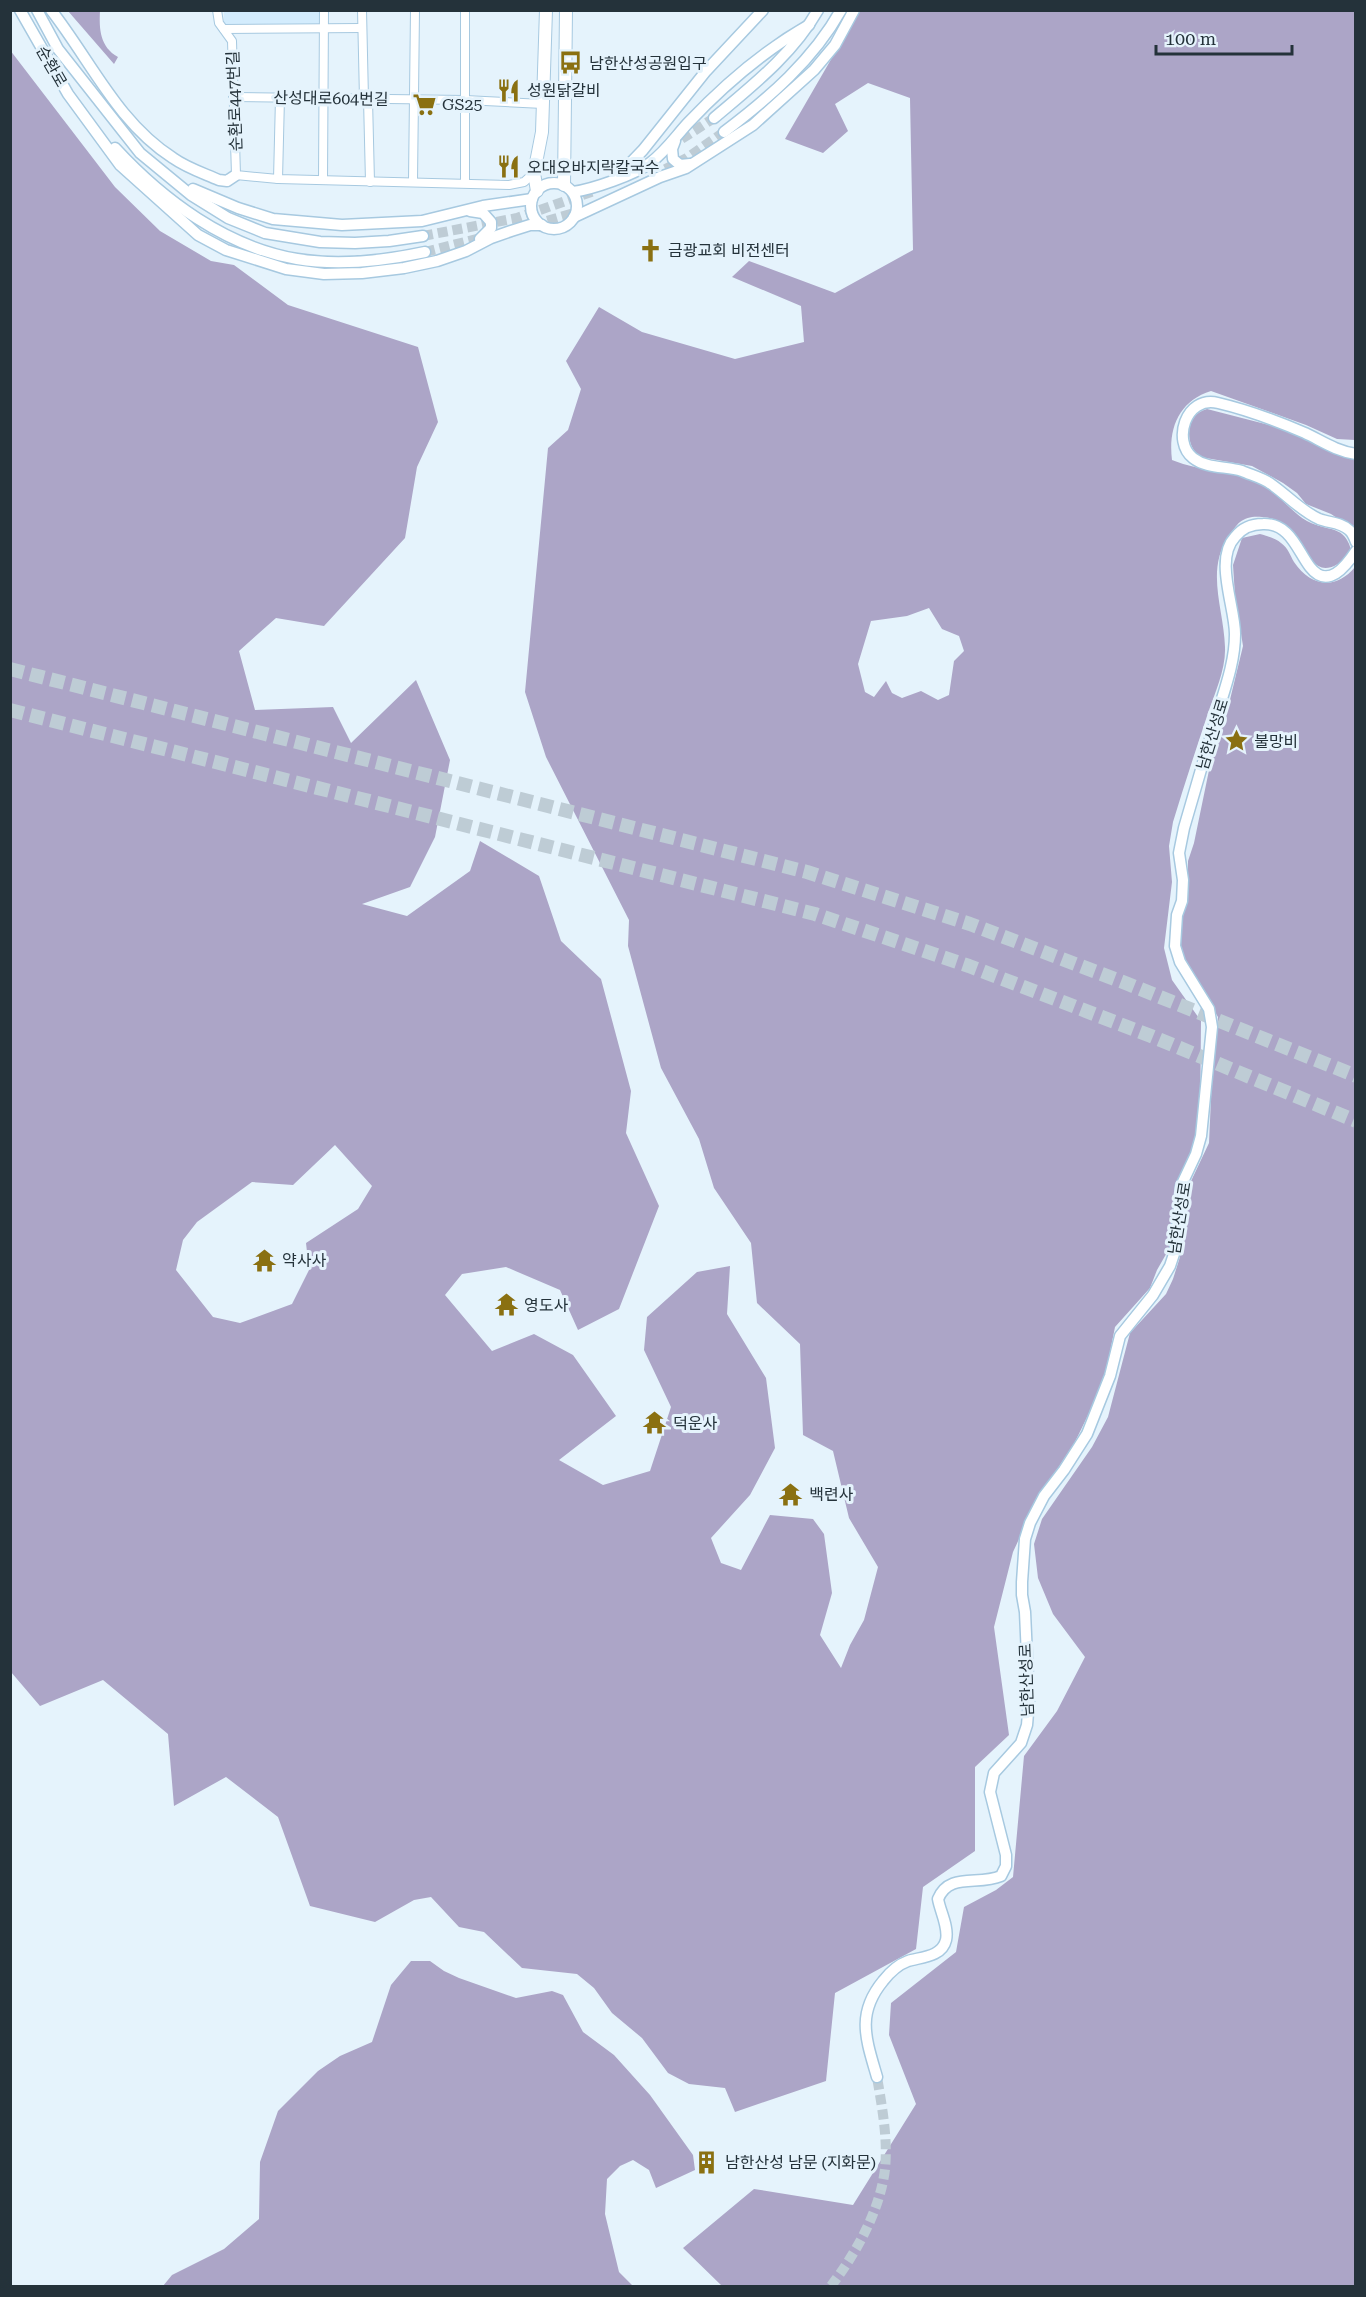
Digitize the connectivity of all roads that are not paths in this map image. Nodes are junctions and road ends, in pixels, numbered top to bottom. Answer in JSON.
{"nodes":[{"id":1,"x":20,"y":10,"type":"edge"},
{"id":2,"x":37,"y":10,"type":"edge"},
{"id":3,"x":51,"y":10,"type":"edge"},
{"id":4,"x":217,"y":10,"type":"edge"},
{"id":5,"x":324,"y":10,"type":"edge"},
{"id":6,"x":362,"y":10,"type":"edge"},
{"id":7,"x":415,"y":10,"type":"edge"},
{"id":8,"x":465,"y":10,"type":"edge"},
{"id":9,"x":546,"y":10,"type":"edge"},
{"id":10,"x":566,"y":10,"type":"edge"},
{"id":11,"x":763,"y":10,"type":"edge"},
{"id":12,"x":818,"y":10,"type":"edge"},
{"id":13,"x":840,"y":10,"type":"edge"},
{"id":14,"x":854,"y":10,"type":"edge"},
{"id":15,"x":809,"y":25,"type":"junction"},
{"id":16,"x":324,"y":28,"type":"junction"},
{"id":17,"x":362,"y":28,"type":"junction"},
{"id":18,"x":224,"y":29,"type":"junction"},
{"id":19,"x":233,"y":97,"type":"junction"},
{"id":20,"x":280,"y":98,"type":"junction"},
{"id":21,"x":325,"y":98,"type":"junction"},
{"id":22,"x":366,"y":99,"type":"junction"},
{"id":23,"x":414,"y":100,"type":"junction"},
{"id":24,"x":465,"y":100,"type":"junction"},
{"id":25,"x":543,"y":104,"type":"junction"},
{"id":26,"x":714,"y":118,"type":"tunnel mouth"},
{"id":27,"x":88,"y":120,"type":"junction"},
{"id":28,"x":724,"y":132,"type":"tunnel mouth"},
{"id":29,"x":677,"y":135,"type":"junction"},
{"id":30,"x":693,"y":164,"type":"junction"},
{"id":31,"x":534,"y":173,"type":"junction"},
{"id":32,"x":236,"y":176,"type":"junction"},
{"id":33,"x":278,"y":179,"type":"junction"},
{"id":34,"x":615,"y":179,"type":"junction"},
{"id":35,"x":323,"y":180,"type":"junction"},
{"id":36,"x":175,"y":182,"type":"junction"},
{"id":37,"x":370,"y":182,"type":"junction"},
{"id":38,"x":413,"y":182,"type":"junction"},
{"id":39,"x":465,"y":183,"type":"junction"},
{"id":40,"x":568,"y":189,"type":"junction"},
{"id":41,"x":535,"y":195,"type":"junction"},
{"id":42,"x":466,"y":211,"type":"junction"},
{"id":43,"x":574,"y":217,"type":"junction"},
{"id":44,"x":542,"y":225,"type":"junction"},
{"id":45,"x":423,"y":236,"type":"tunnel mouth"},
{"id":46,"x":466,"y":251,"type":"junction"},
{"id":47,"x":425,"y":252,"type":"tunnel mouth"},
{"id":48,"x":1356,"y":454,"type":"edge"},
{"id":49,"x":1356,"y":542,"type":"edge"},
{"id":50,"x":1356,"y":551,"type":"edge"},
{"id":51,"x":877,"y":2077,"type":"tunnel mouth"}],
"edges":[{"from":1,"to":27,"type":"main road","name":"순환로"},
{"from":2,"to":36,"type":"main road"},
{"from":3,"to":32,"type":"main road"},
{"from":4,"to":18,"type":"street","name":"순환로447번길"},
{"from":5,"to":16,"type":"street"},
{"from":6,"to":17,"type":"street"},
{"from":7,"to":23,"type":"street"},
{"from":8,"to":24,"type":"street"},
{"from":9,"to":25,"type":"main road"},
{"from":10,"to":40,"type":"main road"},
{"from":11,"to":34,"type":"main road"},
{"from":12,"to":15,"type":"main road"},
{"from":13,"to":28,"type":"main road"},
{"from":14,"to":30,"type":"main road"},
{"from":15,"to":26,"type":"main road"},
{"from":15,"to":29,"type":"main road"},
{"from":16,"to":17,"type":"street"},
{"from":16,"to":18,"type":"street"},
{"from":16,"to":21,"type":"street"},
{"from":17,"to":22,"type":"street"},
{"from":18,"to":19,"type":"street","name":"순환로447번길"},
{"from":19,"to":20,"type":"street","name":"산성대로604번길"},
{"from":19,"to":32,"type":"street","name":"순환로447번길"},
{"from":20,"to":21,"type":"street","name":"산성대로604번길"},
{"from":20,"to":33,"type":"street"},
{"from":21,"to":22,"type":"street","name":"산성대로604번길"},
{"from":21,"to":35,"type":"street"},
{"from":22,"to":23,"type":"street","name":"산성대로604번길"},
{"from":22,"to":37,"type":"street"},
{"from":23,"to":24,"type":"street","name":"산성대로604번길"},
{"from":23,"to":38,"type":"street"},
{"from":24,"to":25,"type":"street","name":"산성대로604번길"},
{"from":24,"to":39,"type":"street"},
{"from":25,"to":31,"type":"main road"},
{"from":27,"to":46,"type":"main road"},
{"from":27,"to":47,"type":"main road"},
{"from":29,"to":30,"type":"main road"},
{"from":29,"to":34,"type":"main road"},
{"from":30,"to":43,"type":"main road"},
{"from":31,"to":39,"type":"street"},
{"from":31,"to":41,"type":"main road"},
{"from":32,"to":33,"type":"street"},
{"from":33,"to":35,"type":"street"},
{"from":34,"to":40,"type":"main road"},
{"from":35,"to":37,"type":"street"},
{"from":36,"to":42,"type":"main road"},
{"from":36,"to":45,"type":"main road"},
{"from":37,"to":38,"type":"street"},
{"from":38,"to":39,"type":"street"},
{"from":40,"to":41,"type":"main road"},
{"from":40,"to":43,"type":"main road"},
{"from":41,"to":42,"type":"main road"},
{"from":41,"to":44,"type":"main road"},
{"from":42,"to":46,"type":"main road"},
{"from":43,"to":44,"type":"main road"},
{"from":44,"to":46,"type":"main road"},
{"from":48,"to":49,"type":"main road"},
{"from":50,"to":51,"type":"main road","name":"남한산성로"}]}
